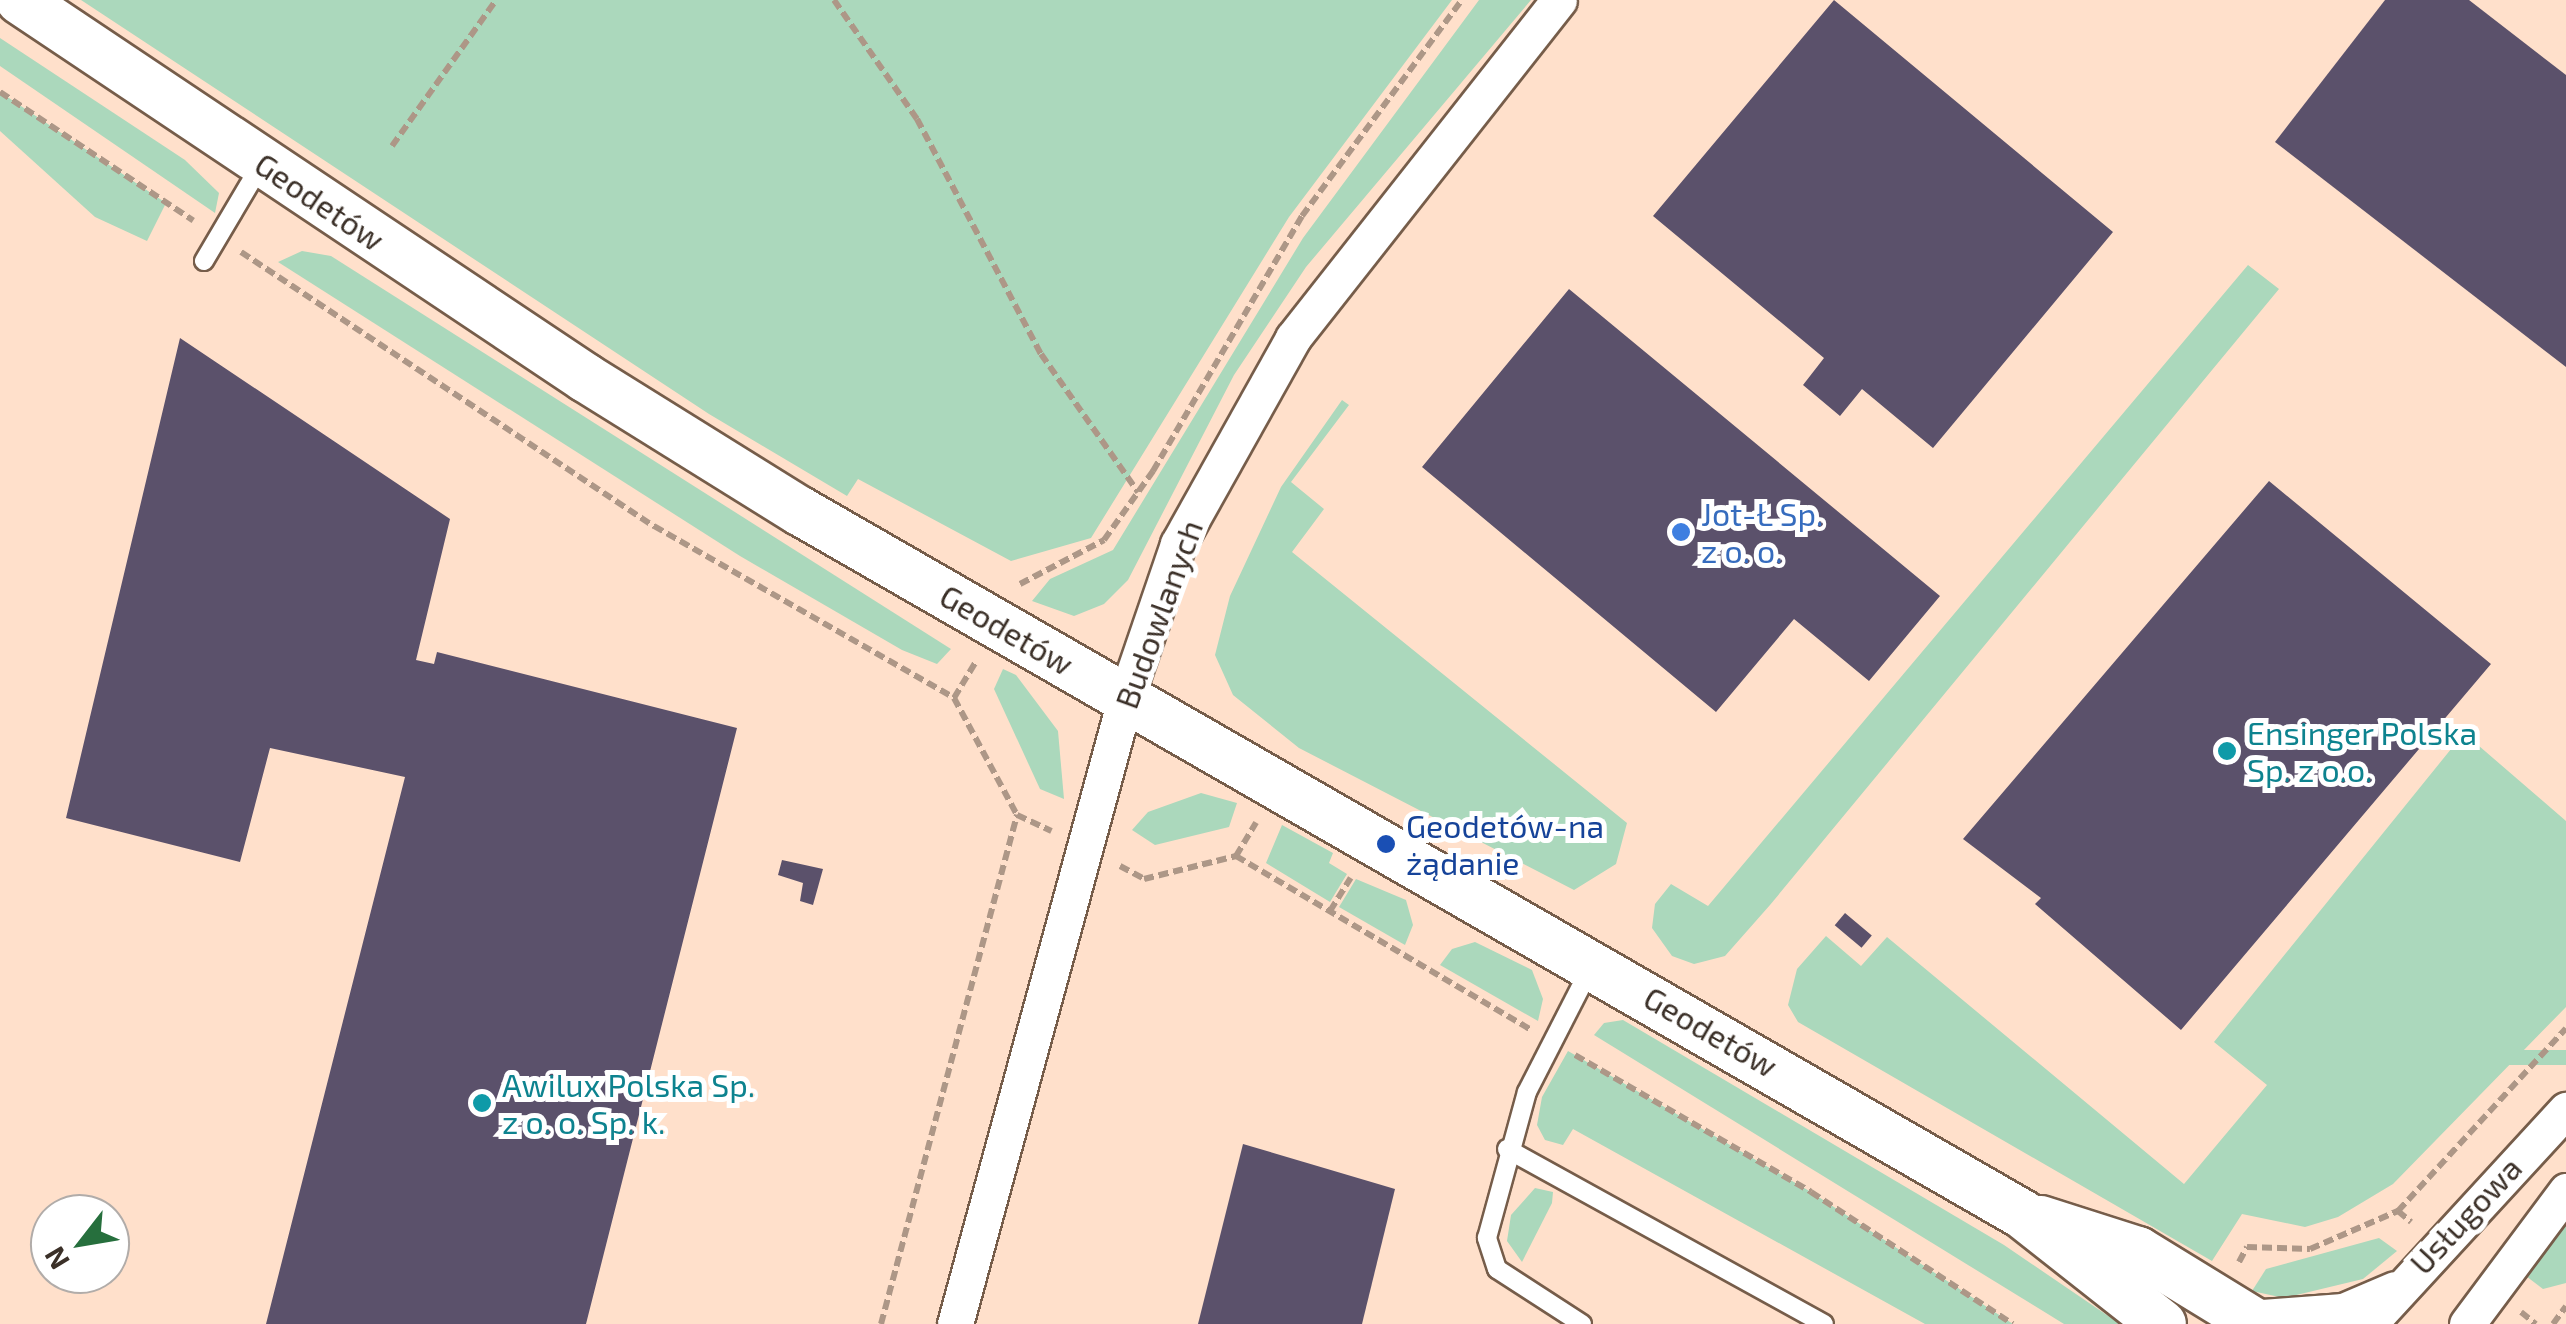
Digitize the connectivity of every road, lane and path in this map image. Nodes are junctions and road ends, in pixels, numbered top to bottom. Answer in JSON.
{"nodes":[{"id":1,"x":20,"y":0,"type":"edge"},
{"id":2,"x":496,"y":0,"type":"edge"},
{"id":3,"x":834,"y":0,"type":"edge"},
{"id":4,"x":1462,"y":0,"type":"edge"},
{"id":5,"x":1559,"y":0,"type":"edge"},
{"id":6,"x":0,"y":92,"type":"edge"},
{"id":7,"x":392,"y":146,"type":"dead end"},
{"id":8,"x":262,"y":162,"type":"junction"},
{"id":9,"x":218,"y":237,"type":"junction"},
{"id":10,"x":204,"y":261,"type":"dead end"},
{"id":11,"x":1138,"y":492,"type":"junction"},
{"id":12,"x":1020,"y":584,"type":"dead end"},
{"id":13,"x":980,"y":653,"type":"dead end"},
{"id":14,"x":1126,"y":696,"type":"junction"},
{"id":15,"x":954,"y":698,"type":"junction"},
{"id":16,"x":1262,"y":812,"type":"dead end"},
{"id":17,"x":1017,"y":814,"type":"junction"},
{"id":18,"x":1084,"y":847,"type":"junction"},
{"id":19,"x":1236,"y":856,"type":"junction"},
{"id":20,"x":1352,"y":876,"type":"dead end"},
{"id":21,"x":1330,"y":911,"type":"junction"},
{"id":22,"x":1594,"y":962,"type":"junction"},
{"id":23,"x":2566,"y":1028,"type":"edge"},
{"id":24,"x":1553,"y":1042,"type":"junction"},
{"id":25,"x":2566,"y":1110,"type":"edge"},
{"id":26,"x":1507,"y":1149,"type":"junction"},
{"id":27,"x":2566,"y":1190,"type":"edge"},
{"id":28,"x":2398,"y":1211,"type":"junction"},
{"id":29,"x":2022,"y":1214,"type":"junction"},
{"id":30,"x":2436,"y":1244,"type":"junction"},
{"id":31,"x":2247,"y":1247,"type":"dead end"},
{"id":32,"x":2396,"y":1288,"type":"junction"},
{"id":33,"x":2566,"y":1306,"type":"edge"},
{"id":34,"x":2254,"y":1321,"type":"edge"},
{"id":35,"x":881,"y":1324,"type":"edge"},
{"id":36,"x":956,"y":1324,"type":"edge"},
{"id":37,"x":1582,"y":1324,"type":"edge"},
{"id":38,"x":1824,"y":1324,"type":"edge"},
{"id":39,"x":2013,"y":1324,"type":"edge"},
{"id":40,"x":2162,"y":1324,"type":"edge"},
{"id":41,"x":2370,"y":1324,"type":"edge"},
{"id":42,"x":2468,"y":1324,"type":"edge"},
{"id":43,"x":2552,"y":1324,"type":"edge"}],
"edges":[{"from":1,"to":8,"type":"street","name":"Geodetów"},
{"from":2,"to":7,"type":"path"},
{"from":3,"to":11,"type":"path"},
{"from":4,"to":11,"type":"path"},
{"from":5,"to":14,"type":"street","name":"Budowlanych"},
{"from":6,"to":9,"type":"path"},
{"from":8,"to":9,"type":"lane"},
{"from":8,"to":14,"type":"street","name":"Geodetów"},
{"from":9,"to":10,"type":"lane"},
{"from":9,"to":15,"type":"path"},
{"from":11,"to":12,"type":"path"},
{"from":13,"to":15,"type":"path"},
{"from":14,"to":18,"type":"street","name":"Budowlanych"},
{"from":14,"to":22,"type":"street","name":"Geodetów"},
{"from":15,"to":17,"type":"path"},
{"from":16,"to":19,"type":"path"},
{"from":17,"to":18,"type":"path"},
{"from":17,"to":35,"type":"path"},
{"from":18,"to":19,"type":"path"},
{"from":18,"to":36,"type":"street","name":"Budowlanych"},
{"from":19,"to":21,"type":"path"},
{"from":20,"to":21,"type":"path"},
{"from":21,"to":24,"type":"path"},
{"from":22,"to":24,"type":"lane"},
{"from":22,"to":29,"type":"street","name":"Geodetów"},
{"from":23,"to":28,"type":"path"},
{"from":24,"to":26,"type":"lane"},
{"from":24,"to":39,"type":"path"},
{"from":25,"to":30,"type":"street","name":"Usługowa"},
{"from":26,"to":37,"type":"lane"},
{"from":26,"to":38,"type":"lane"},
{"from":27,"to":42,"type":"street","name":"Usługowa"},
{"from":28,"to":30,"type":"path"},
{"from":28,"to":31,"type":"path"},
{"from":29,"to":34,"type":"street","name":"Geodetów"},
{"from":29,"to":40,"type":"street","name":"Geodetów"},
{"from":30,"to":32,"type":"street","name":"Usługowa"},
{"from":32,"to":34,"type":"street","name":"Geodetów"},
{"from":32,"to":41,"type":"street","name":"Usługowa"},
{"from":33,"to":43,"type":"path"}]}
